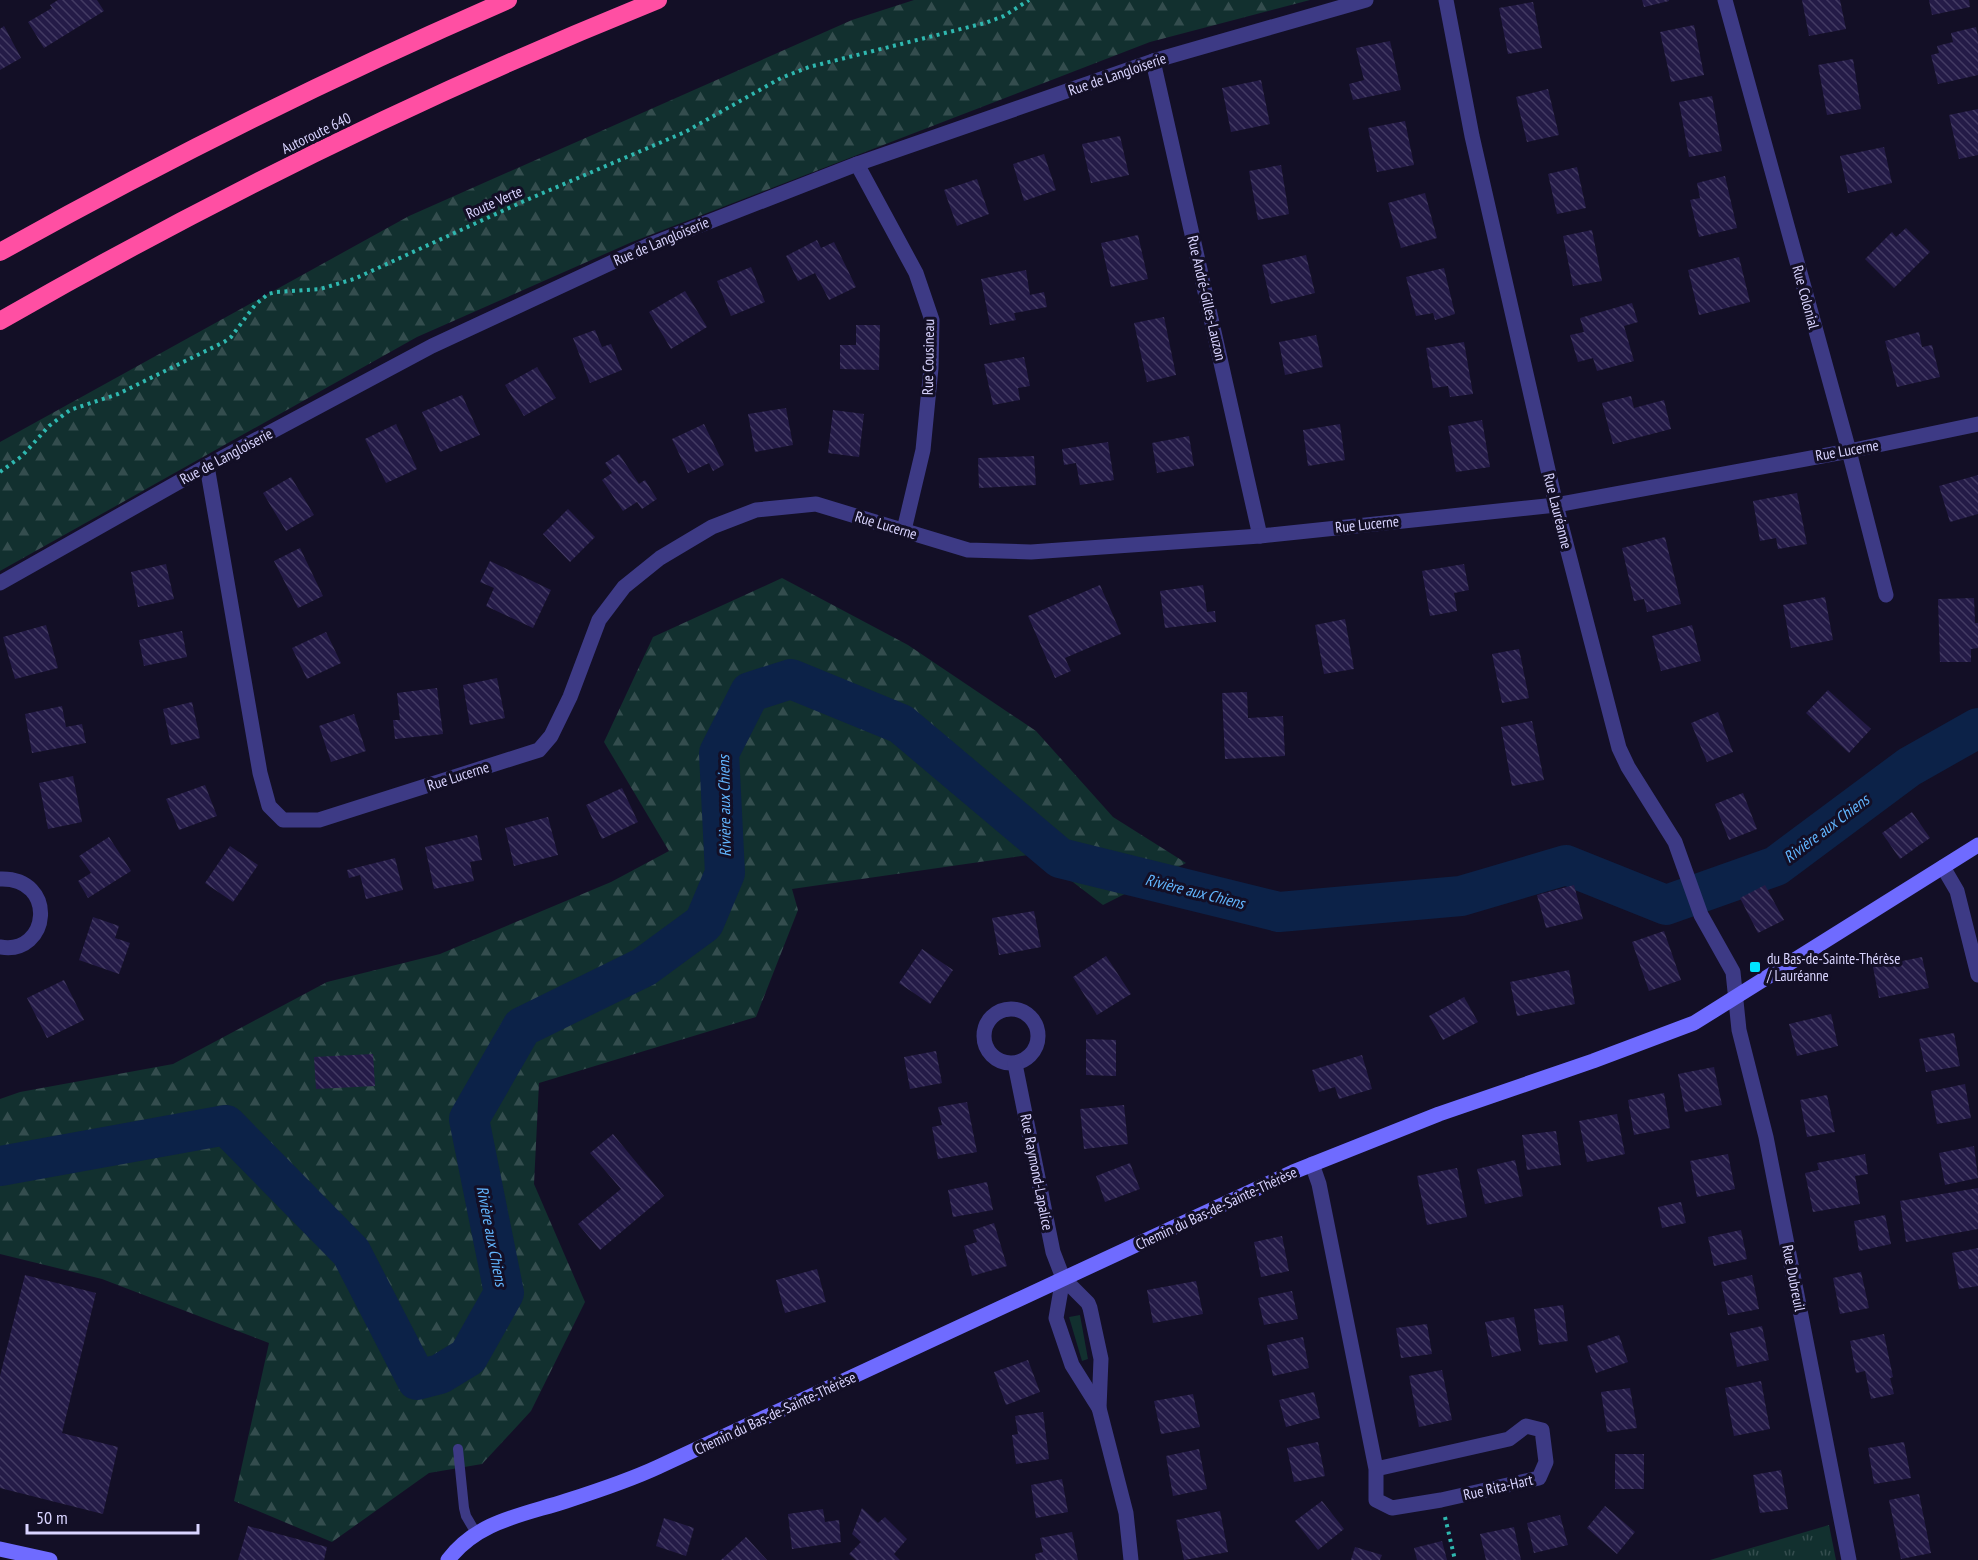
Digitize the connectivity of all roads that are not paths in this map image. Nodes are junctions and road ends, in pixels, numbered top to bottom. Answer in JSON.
{"nodes":[{"id":1,"x":508,"y":0,"type":"edge"},
{"id":2,"x":658,"y":0,"type":"edge"},
{"id":3,"x":1366,"y":0,"type":"edge"},
{"id":4,"x":1446,"y":0,"type":"edge"},
{"id":5,"x":1725,"y":0,"type":"edge"},
{"id":6,"x":1153,"y":61,"type":"junction"},
{"id":7,"x":857,"y":164,"type":"junction"},
{"id":8,"x":0,"y":252,"type":"edge"},
{"id":9,"x":0,"y":321,"type":"edge"},
{"id":10,"x":1978,"y":424,"type":"edge"},
{"id":11,"x":1849,"y":451,"type":"junction"},
{"id":12,"x":207,"y":466,"type":"junction"},
{"id":13,"x":1556,"y":505,"type":"junction"},
{"id":14,"x":904,"y":530,"type":"junction"},
{"id":15,"x":1260,"y":536,"type":"junction"},
{"id":16,"x":0,"y":583,"type":"edge"},
{"id":17,"x":1886,"y":595,"type":"dead end"},
{"id":18,"x":1978,"y":845,"type":"edge"},
{"id":19,"x":1943,"y":867,"type":"junction"},
{"id":20,"x":0,"y":879,"type":"edge"},
{"id":21,"x":0,"y":947,"type":"edge"},
{"id":22,"x":1978,"y":975,"type":"edge"},
{"id":23,"x":1735,"y":998,"type":"junction"},
{"id":24,"x":1015,"y":1064,"type":"dead end"},
{"id":25,"x":1312,"y":1164,"type":"junction"},
{"id":26,"x":1063,"y":1278,"type":"junction"},
{"id":27,"x":1099,"y":1408,"type":"junction"},
{"id":28,"x":458,"y":1449,"type":"dead end"},
{"id":29,"x":1376,"y":1469,"type":"junction"},
{"id":30,"x":476,"y":1533,"type":"junction"},
{"id":31,"x":0,"y":1549,"type":"edge"},
{"id":32,"x":50,"y":1560,"type":"edge"},
{"id":33,"x":448,"y":1560,"type":"edge"},
{"id":34,"x":1131,"y":1560,"type":"edge"},
{"id":35,"x":1849,"y":1560,"type":"edge"}],
"edges":[{"from":1,"to":8,"type":"highway"},
{"from":2,"to":9,"type":"highway","name":"Autoroute 640"},
{"from":3,"to":6,"type":"street","name":"Rue de Langloiserie"},
{"from":4,"to":13,"type":"street","name":"Rue Lauréanne"},
{"from":5,"to":11,"type":"street","name":"Rue Colonial"},
{"from":6,"to":7,"type":"street","name":"Rue de Langloiserie"},
{"from":6,"to":15,"type":"street","name":"Rue André-Gilles-Lauzon"},
{"from":7,"to":12,"type":"street","name":"Rue de Langloiserie"},
{"from":7,"to":14,"type":"street","name":"Rue Cousineau"},
{"from":10,"to":11,"type":"street","name":"Rue Lucerne"},
{"from":11,"to":13,"type":"street","name":"Rue Lucerne"},
{"from":11,"to":17,"type":"street","name":"Rue Colonial"},
{"from":12,"to":14,"type":"street","name":"Rue Lucerne"},
{"from":12,"to":16,"type":"street","name":"Rue de Langloiserie"},
{"from":13,"to":15,"type":"street","name":"Rue Lucerne"},
{"from":13,"to":23,"type":"street","name":"Rue Lauréanne"},
{"from":14,"to":15,"type":"street","name":"Rue Lucerne"},
{"from":18,"to":19,"type":"street","name":"Chemin du Bas-de-Sainte-Thérèse"},
{"from":19,"to":22,"type":"street"},
{"from":19,"to":23,"type":"street","name":"Chemin du Bas-de-Sainte-Thérèse"},
{"from":20,"to":21,"type":"street"},
{"from":23,"to":25,"type":"street","name":"Chemin du Bas-de-Sainte-Thérèse"},
{"from":23,"to":35,"type":"street","name":"Rue Dubreuil"},
{"from":24,"to":26,"type":"street","name":"Rue Raymond-Lapalice"},
{"from":25,"to":26,"type":"street","name":"Chemin du Bas-de-Sainte-Thérèse"},
{"from":25,"to":29,"type":"street","name":"Rue Rita-Hart"},
{"from":26,"to":27,"type":"street","name":"Rue Raymond-Lapalice"},
{"from":26,"to":27,"type":"street","name":"Rue Raymond-Lapalice"},
{"from":26,"to":30,"type":"street","name":"Chemin du Bas-de-Sainte-Thérèse"},
{"from":27,"to":34,"type":"street","name":"Rue Raymond-Lapalice"},
{"from":28,"to":30,"type":"lane"},
{"from":29,"to":29,"type":"street","name":"Rue Rita-Hart"},
{"from":30,"to":33,"type":"street","name":"Chemin du Bas-de-Sainte-Thérèse"},
{"from":31,"to":32,"type":"street"}]}
